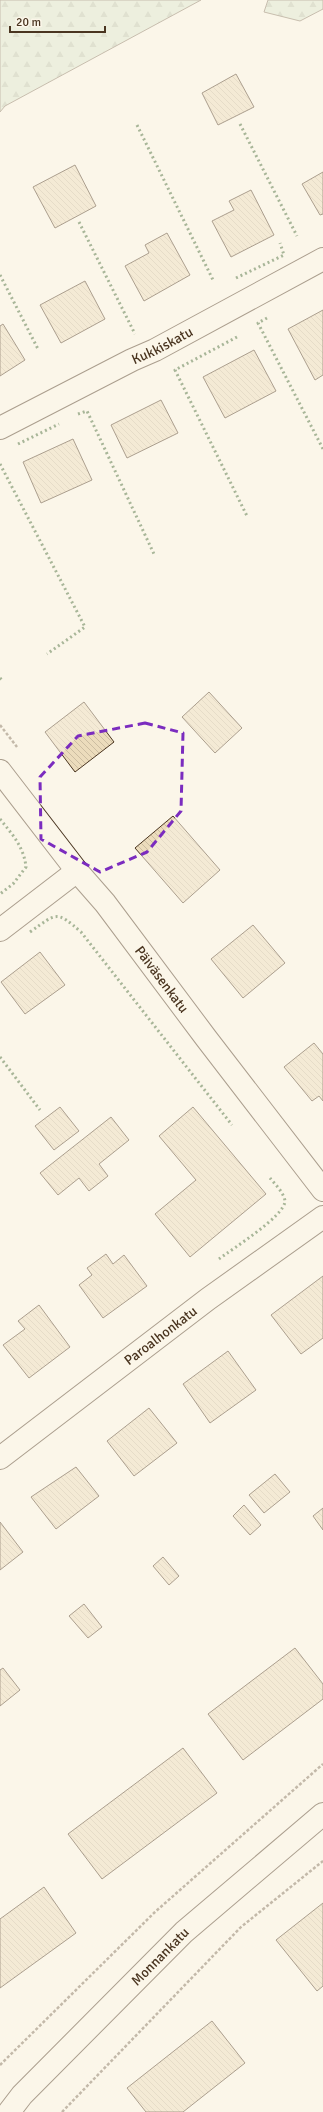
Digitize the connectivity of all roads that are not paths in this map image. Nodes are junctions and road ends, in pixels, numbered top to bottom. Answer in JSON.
{"nodes":[{"id":1,"x":323,"y":259,"type":"edge"},
{"id":2,"x":0,"y":428,"type":"edge"},
{"id":3,"x":0,"y":771,"type":"edge"},
{"id":4,"x":77,"y":871,"type":"junction"},
{"id":5,"x":0,"y":930,"type":"edge"},
{"id":6,"x":323,"y":1190,"type":"edge"},
{"id":7,"x":323,"y":1217,"type":"edge"},
{"id":8,"x":0,"y":1458,"type":"edge"},
{"id":9,"x":323,"y":1814,"type":"edge"},
{"id":10,"x":9,"y":2112,"type":"edge"}],
"edges":[{"from":1,"to":2,"type":"street","name":"Kukkiskatu"},
{"from":3,"to":4,"type":"street","name":"Päiväsenkatu"},
{"from":4,"to":5,"type":"street"},
{"from":4,"to":6,"type":"street","name":"Päiväsenkatu"},
{"from":7,"to":8,"type":"street","name":"Paroalhonkatu"},
{"from":9,"to":10,"type":"street","name":"Monnankatu"}]}
